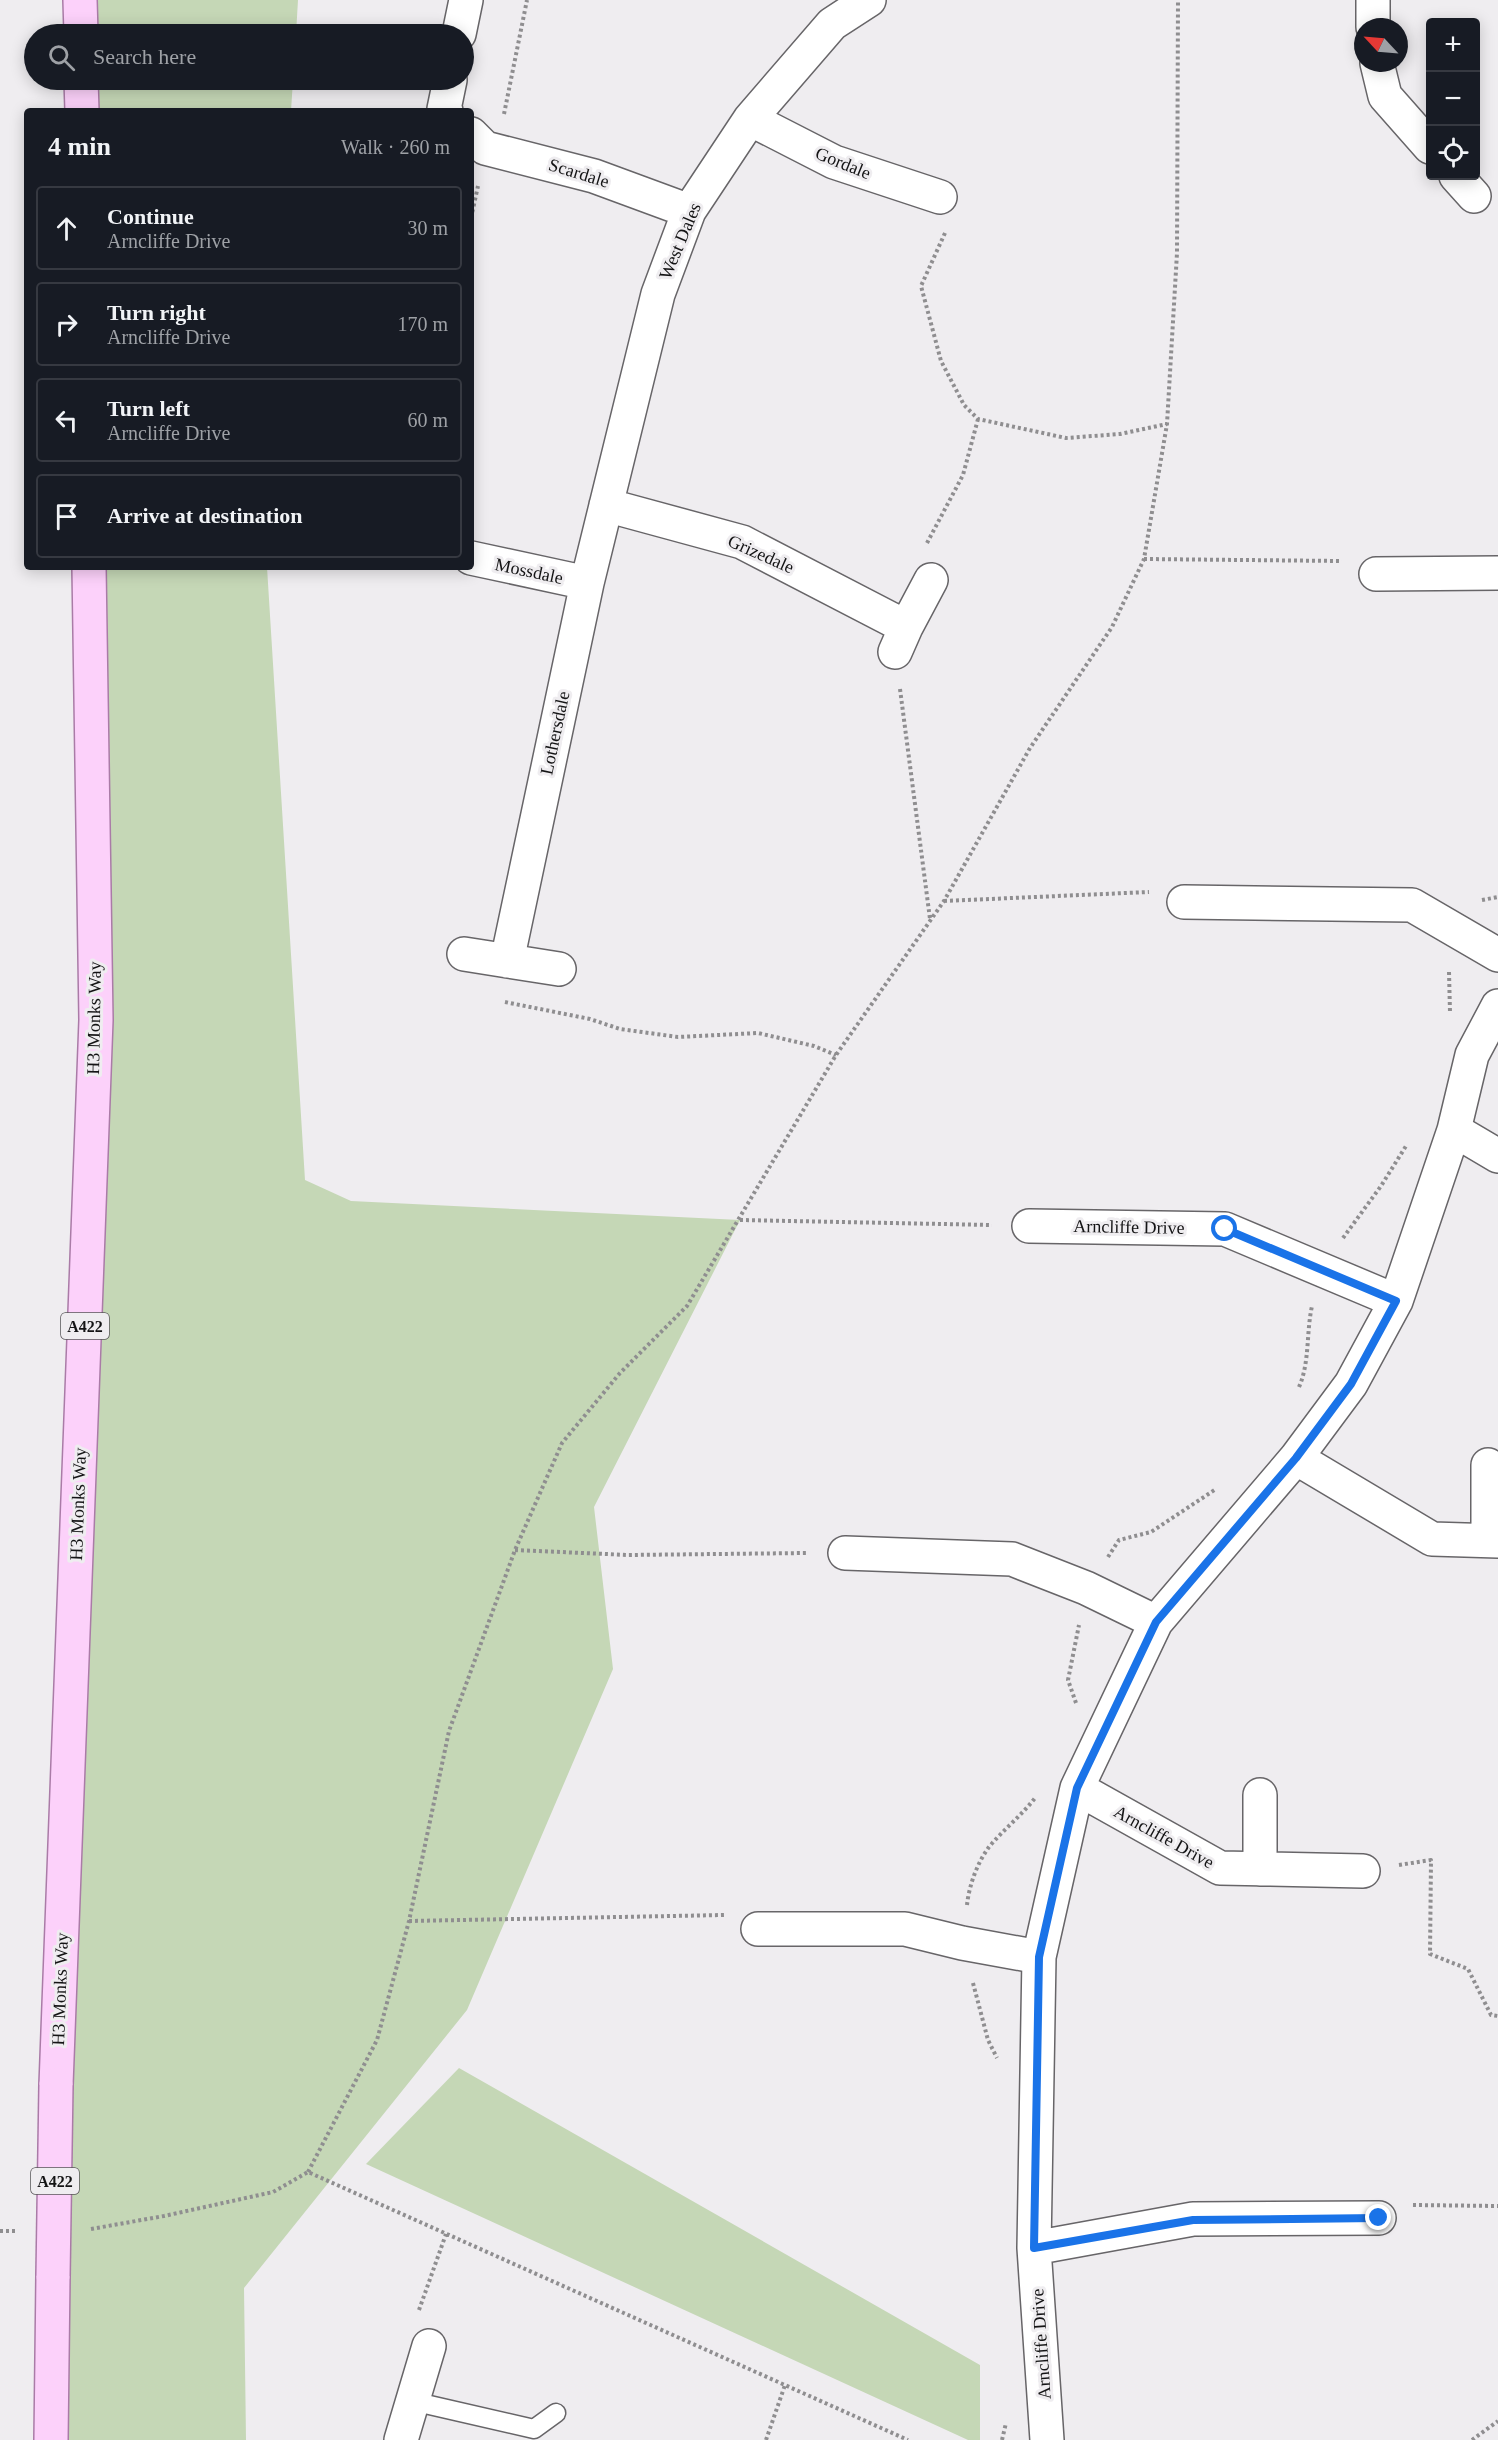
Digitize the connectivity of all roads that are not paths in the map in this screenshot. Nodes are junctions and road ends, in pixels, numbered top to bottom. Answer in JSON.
{"nodes":[{"id":1,"x":80,"y":0,"type":"edge"},
{"id":2,"x":466,"y":0,"type":"edge"},
{"id":3,"x":869,"y":0,"type":"edge"},
{"id":4,"x":1373,"y":0,"type":"edge"},
{"id":5,"x":1373,"y":18,"type":"edge"},
{"id":6,"x":81,"y":24,"type":"edge"},
{"id":7,"x":461,"y":24,"type":"edge"},
{"id":8,"x":1379,"y":72,"type":"edge"},
{"id":9,"x":81,"y":90,"type":"edge"},
{"id":10,"x":448,"y":90,"type":"edge"},
{"id":11,"x":82,"y":108,"type":"edge"},
{"id":12,"x":444,"y":108,"type":"edge"},
{"id":13,"x":750,"y":119,"type":"junction"},
{"id":14,"x":1426,"y":141,"type":"edge"},
{"id":15,"x":484,"y":142,"type":"edge"},
{"id":16,"x":940,"y":197,"type":"road end"},
{"id":17,"x":689,"y":211,"type":"junction"},
{"id":18,"x":606,"y":505,"type":"junction"},
{"id":19,"x":474,"y":559,"type":"edge"},
{"id":20,"x":89,"y":570,"type":"edge"},
{"id":21,"x":1498,"y":573,"type":"edge"},
{"id":22,"x":1376,"y":574,"type":"road end"},
{"id":23,"x":931,"y":580,"type":"road end"},
{"id":24,"x":587,"y":583,"type":"junction"},
{"id":25,"x":1184,"y":902,"type":"road end"},
{"id":26,"x":464,"y":954,"type":"dead end"},
{"id":27,"x":1498,"y":955,"type":"edge"},
{"id":28,"x":507,"y":961,"type":"junction"},
{"id":29,"x":560,"y":969,"type":"dead end"},
{"id":30,"x":1498,"y":1006,"type":"edge"},
{"id":31,"x":1454,"y":1130,"type":"junction"},
{"id":32,"x":1498,"y":1156,"type":"edge"},
{"id":33,"x":1029,"y":1226,"type":"road end"},
{"id":34,"x":1396,"y":1301,"type":"junction"},
{"id":35,"x":1296,"y":1458,"type":"junction"},
{"id":36,"x":1488,"y":1465,"type":"dead end"},
{"id":37,"x":1493,"y":1540,"type":"edge"},
{"id":38,"x":844,"y":1553,"type":"road end"},
{"id":39,"x":1156,"y":1622,"type":"junction"},
{"id":40,"x":1077,"y":1788,"type":"junction"},
{"id":41,"x":1260,"y":1796,"type":"dead end"},
{"id":42,"x":1260,"y":1869,"type":"junction"},
{"id":43,"x":1363,"y":1871,"type":"road end"},
{"id":44,"x":758,"y":1929,"type":"road end"},
{"id":45,"x":1039,"y":1957,"type":"junction"},
{"id":46,"x":1379,"y":2218,"type":"road end"},
{"id":47,"x":1034,"y":2248,"type":"junction"},
{"id":48,"x":429,"y":2346,"type":"road end"},
{"id":49,"x":412,"y":2401,"type":"junction"},
{"id":50,"x":556,"y":2413,"type":"dead end"},
{"id":51,"x":51,"y":2440,"type":"edge"},
{"id":52,"x":401,"y":2440,"type":"edge"},
{"id":53,"x":1047,"y":2440,"type":"edge"}],
"edges":[{"from":1,"to":6,"type":"main road"},
{"from":2,"to":7,"type":"street"},
{"from":3,"to":13,"type":"street","name":"West Dales"},
{"from":4,"to":5,"type":"street"},
{"from":8,"to":14,"type":"street"},
{"from":9,"to":11,"type":"main road"},
{"from":10,"to":12,"type":"street"},
{"from":13,"to":16,"type":"street","name":"Gordale"},
{"from":13,"to":17,"type":"street","name":"West Dales"},
{"from":15,"to":17,"type":"street","name":"Scardale"},
{"from":17,"to":18,"type":"street","name":"West Dales"},
{"from":18,"to":23,"type":"street","name":"Grizedale"},
{"from":18,"to":24,"type":"street","name":"Lothersdale"},
{"from":19,"to":24,"type":"street","name":"Mossdale"},
{"from":20,"to":51,"type":"main road","name":"H3 Monks Way","number":"A422","bridge":true},
{"from":21,"to":22,"type":"street"},
{"from":24,"to":28,"type":"street","name":"Lothersdale"},
{"from":25,"to":27,"type":"street"},
{"from":26,"to":28,"type":"street"},
{"from":28,"to":29,"type":"street"},
{"from":30,"to":31,"type":"street","name":"Arncliffe Drive"},
{"from":31,"to":32,"type":"street"},
{"from":31,"to":34,"type":"street","name":"Arncliffe Drive"},
{"from":33,"to":34,"type":"street","name":"Arncliffe Drive"},
{"from":34,"to":35,"type":"street","name":"Arncliffe Drive"},
{"from":35,"to":37,"type":"street"},
{"from":35,"to":39,"type":"street","name":"Arncliffe Drive"},
{"from":36,"to":37,"type":"street"},
{"from":38,"to":39,"type":"street"},
{"from":39,"to":40,"type":"street","name":"Arncliffe Drive"},
{"from":40,"to":42,"type":"street","name":"Arncliffe Drive"},
{"from":40,"to":45,"type":"street","name":"Arncliffe Drive"},
{"from":41,"to":42,"type":"street"},
{"from":42,"to":43,"type":"street","name":"Arncliffe Drive"},
{"from":44,"to":45,"type":"street"},
{"from":45,"to":47,"type":"street","name":"Arncliffe Drive"},
{"from":46,"to":47,"type":"street"},
{"from":47,"to":53,"type":"street","name":"Arncliffe Drive"},
{"from":48,"to":49,"type":"street"},
{"from":49,"to":50,"type":"lane"},
{"from":49,"to":52,"type":"street"}]}
